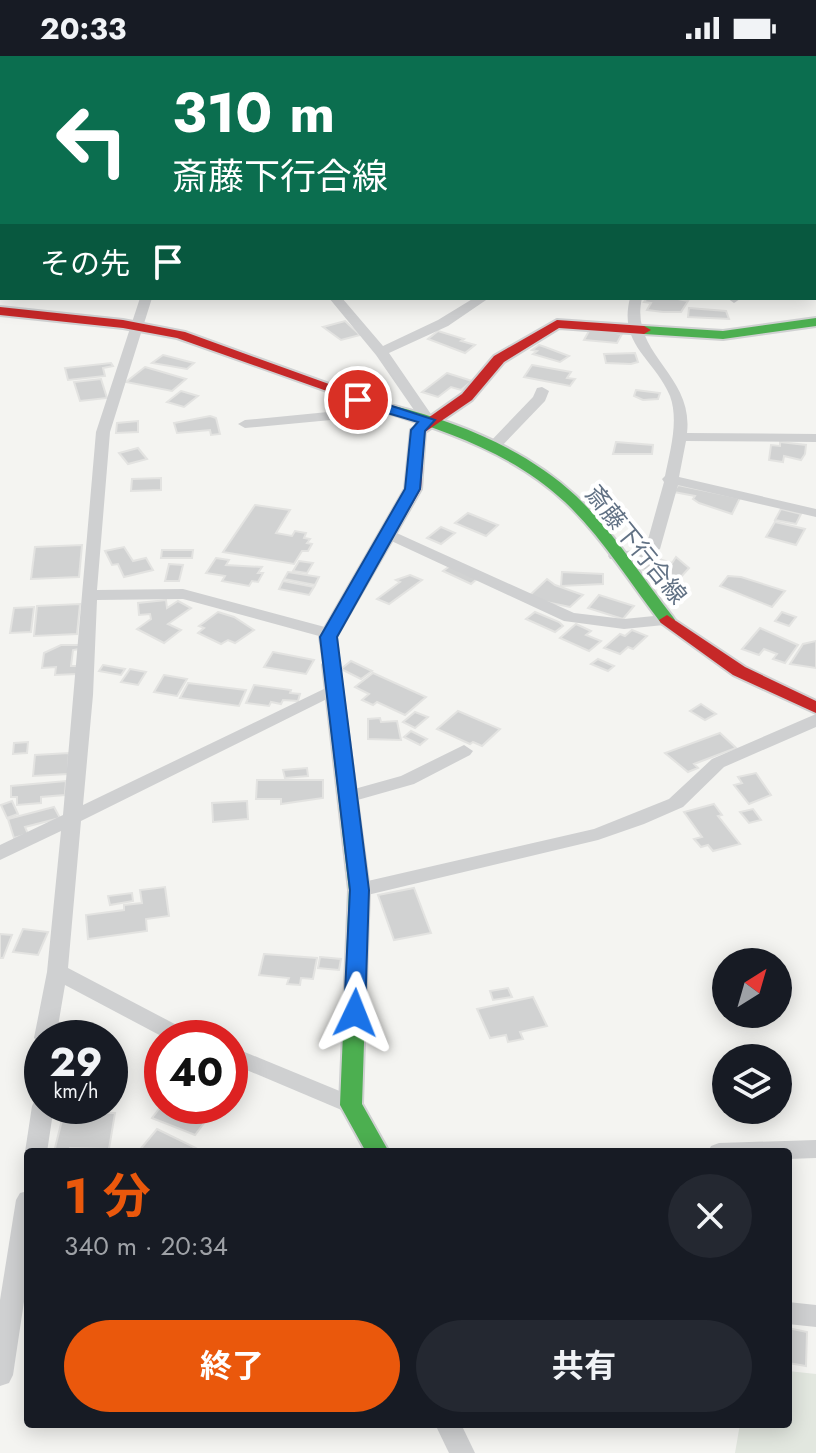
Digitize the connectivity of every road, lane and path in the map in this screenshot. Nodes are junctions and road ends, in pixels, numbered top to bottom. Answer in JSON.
{"nodes":[{"id":1,"x":145,"y":300,"type":"edge"},
{"id":2,"x":337,"y":300,"type":"edge"},
{"id":3,"x":457,"y":300,"type":"edge"},
{"id":4,"x":480,"y":300,"type":"edge"},
{"id":5,"x":635,"y":300,"type":"edge"},
{"id":6,"x":469,"y":307,"type":"junction"},
{"id":7,"x":0,"y":311,"type":"edge"},
{"id":8,"x":816,"y":322,"type":"edge"},
{"id":9,"x":137,"y":326,"type":"junction"},
{"id":10,"x":631,"y":327,"type":"junction"},
{"id":11,"x":381,"y":352,"type":"junction"},
{"id":12,"x":542,"y":391,"type":"dead end"},
{"id":13,"x":358,"y":400,"type":"junction"},
{"id":14,"x":428,"y":420,"type":"junction"},
{"id":15,"x":245,"y":424,"type":"dead end"},
{"id":16,"x":679,"y":437,"type":"junction"},
{"id":17,"x":816,"y":438,"type":"edge"},
{"id":18,"x":493,"y":447,"type":"junction"},
{"id":19,"x":669,"y":479,"type":"junction"},
{"id":20,"x":815,"y":513,"type":"edge"},
{"id":21,"x":390,"y":535,"type":"junction"},
{"id":22,"x":616,"y":556,"type":"junction"},
{"id":23,"x":91,"y":595,"type":"junction"},
{"id":24,"x":664,"y":620,"type":"junction"},
{"id":25,"x":330,"y":634,"type":"junction"},
{"id":26,"x":334,"y":691,"type":"junction"},
{"id":27,"x":814,"y":707,"type":"edge"},
{"id":28,"x":464,"y":751,"type":"dead end"},
{"id":29,"x":347,"y":797,"type":"junction"},
{"id":30,"x":71,"y":820,"type":"junction"},
{"id":31,"x":0,"y":853,"type":"edge"},
{"id":32,"x":359,"y":890,"type":"junction"},
{"id":33,"x":57,"y":972,"type":"junction"},
{"id":34,"x":48,"y":1020,"type":"edge"},
{"id":35,"x":149,"y":1020,"type":"edge"},
{"id":36,"x":248,"y":1062,"type":"edge"},
{"id":37,"x":351,"y":1105,"type":"junction"},
{"id":38,"x":40,"y":1124,"type":"edge"},
{"id":39,"x":37,"y":1148,"type":"edge"},
{"id":40,"x":376,"y":1148,"type":"edge"},
{"id":41,"x":816,"y":1149,"type":"edge"},
{"id":42,"x":792,"y":1150,"type":"edge"},
{"id":43,"x":24,"y":1225,"type":"edge"},
{"id":44,"x":792,"y":1313,"type":"edge"},
{"id":45,"x":816,"y":1316,"type":"edge"},
{"id":46,"x":0,"y":1375,"type":"edge"},
{"id":47,"x":450,"y":1428,"type":"edge"},
{"id":48,"x":462,"y":1453,"type":"edge"}],
"edges":[{"from":1,"to":9,"type":"street"},
{"from":2,"to":11,"type":"street"},
{"from":3,"to":6,"type":"street"},
{"from":4,"to":6,"type":"street"},
{"from":5,"to":10,"type":"street"},
{"from":6,"to":11,"type":"street"},
{"from":7,"to":9,"type":"street","name":"斎藤下行合線"},
{"from":8,"to":10,"type":"street"},
{"from":9,"to":13,"type":"street","name":"斎藤下行合線"},
{"from":9,"to":23,"type":"street"},
{"from":10,"to":14,"type":"street"},
{"from":10,"to":16,"type":"street"},
{"from":11,"to":14,"type":"street"},
{"from":12,"to":18,"type":"street"},
{"from":13,"to":14,"type":"street","name":"斎藤下行合線"},
{"from":13,"to":15,"type":"street"},
{"from":14,"to":18,"type":"street","name":"斎藤下行合線"},
{"from":14,"to":21,"type":"street"},
{"from":16,"to":17,"type":"street"},
{"from":16,"to":19,"type":"street"},
{"from":18,"to":22,"type":"street","name":"斎藤下行合線"},
{"from":19,"to":20,"type":"street"},
{"from":19,"to":22,"type":"street"},
{"from":21,"to":24,"type":"street"},
{"from":21,"to":25,"type":"street"},
{"from":22,"to":24,"type":"street","name":"斎藤下行合線"},
{"from":23,"to":25,"type":"street"},
{"from":23,"to":30,"type":"street"},
{"from":24,"to":27,"type":"street","name":"斎藤下行合線"},
{"from":25,"to":26,"type":"street"},
{"from":26,"to":29,"type":"street"},
{"from":26,"to":30,"type":"street"},
{"from":27,"to":32,"type":"street"},
{"from":28,"to":29,"type":"street"},
{"from":29,"to":32,"type":"street"},
{"from":30,"to":31,"type":"street"},
{"from":30,"to":33,"type":"street"},
{"from":32,"to":37,"type":"street"},
{"from":33,"to":34,"type":"street"},
{"from":33,"to":35,"type":"street"},
{"from":36,"to":37,"type":"street"},
{"from":37,"to":40,"type":"street"},
{"from":38,"to":39,"type":"street"},
{"from":41,"to":42,"type":"street"},
{"from":43,"to":46,"type":"street"},
{"from":44,"to":45,"type":"street"},
{"from":47,"to":48,"type":"street"}]}
